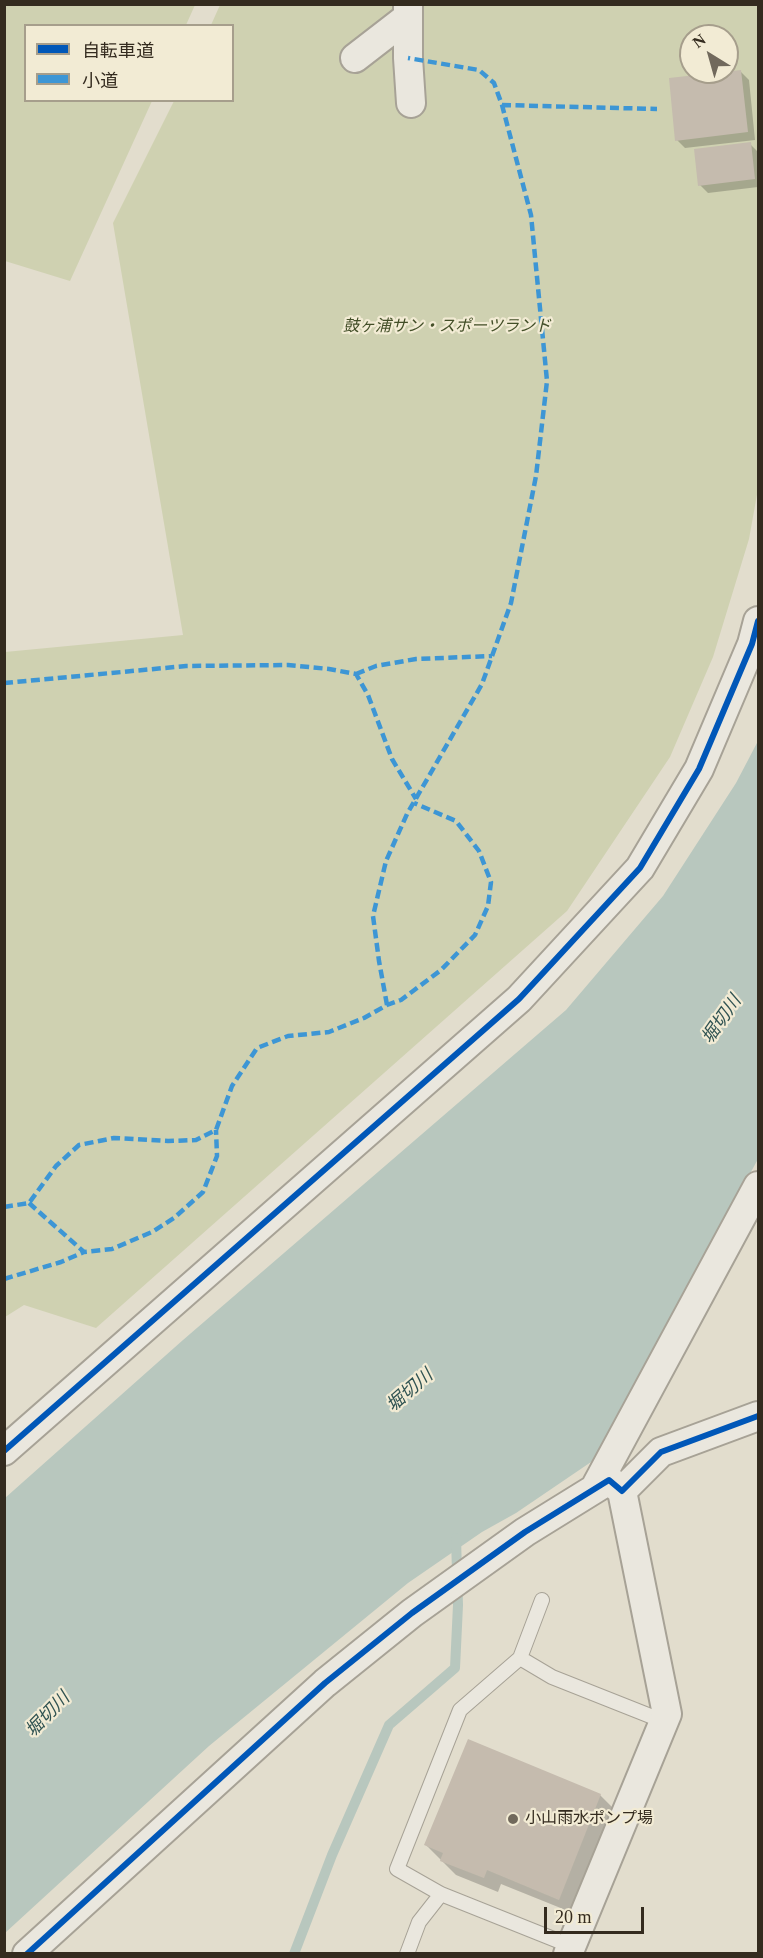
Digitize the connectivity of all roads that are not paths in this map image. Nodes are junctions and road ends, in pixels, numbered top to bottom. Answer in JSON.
{"nodes":[{"id":1,"x":408,"y":11,"type":"edge"},
{"id":2,"x":355,"y":58,"type":"dead end"},
{"id":3,"x":411,"y":103,"type":"dead end"},
{"id":4,"x":759,"y":621,"type":"edge"},
{"id":5,"x":759,"y":1186,"type":"edge"},
{"id":6,"x":759,"y":1416,"type":"edge"},
{"id":7,"x":4,"y":1451,"type":"edge"},
{"id":8,"x":609,"y":1490,"type":"junction"},
{"id":9,"x":542,"y":1600,"type":"dead end"},
{"id":10,"x":520,"y":1658,"type":"junction"},
{"id":11,"x":663,"y":1721,"type":"junction"},
{"id":12,"x":441,"y":1894,"type":"junction"},
{"id":13,"x":570,"y":1950,"type":"edge"},
{"id":14,"x":27,"y":1953,"type":"edge"},
{"id":15,"x":407,"y":1953,"type":"edge"}],
"edges":[{"from":1,"to":2,"type":"street"},
{"from":1,"to":3,"type":"street"},
{"from":4,"to":7,"type":"street"},
{"from":5,"to":8,"type":"street"},
{"from":6,"to":8,"type":"street"},
{"from":8,"to":11,"type":"street"},
{"from":8,"to":14,"type":"street"},
{"from":9,"to":10,"type":"lane"},
{"from":10,"to":11,"type":"lane"},
{"from":10,"to":12,"type":"lane"},
{"from":11,"to":13,"type":"street"},
{"from":12,"to":13,"type":"lane"},
{"from":12,"to":15,"type":"lane"}]}
